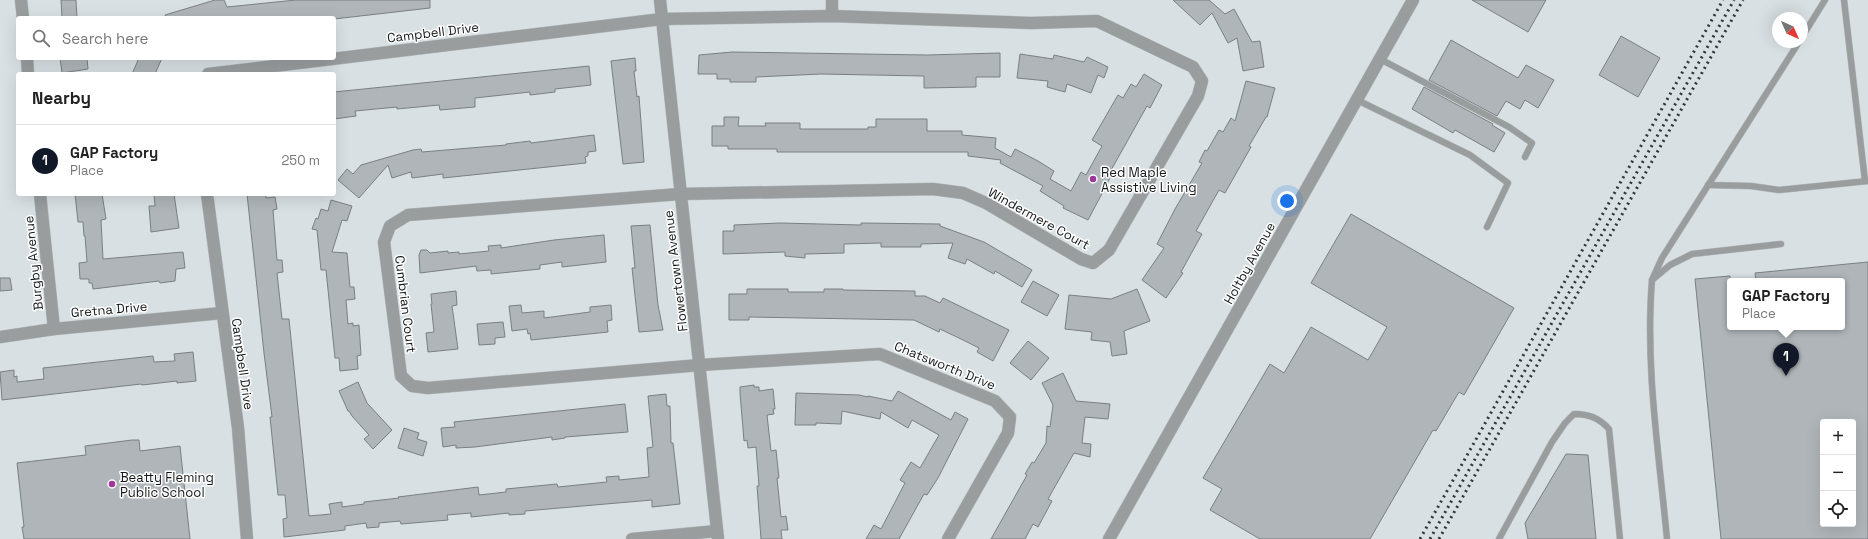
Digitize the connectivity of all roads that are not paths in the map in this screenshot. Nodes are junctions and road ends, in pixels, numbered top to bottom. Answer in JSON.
{"nodes":[{"id":1,"x":21,"y":0,"type":"edge"},
{"id":2,"x":660,"y":0,"type":"edge"},
{"id":3,"x":832,"y":0,"type":"edge"},
{"id":4,"x":1413,"y":0,"type":"edge"},
{"id":5,"x":1825,"y":0,"type":"edge"},
{"id":6,"x":1844,"y":0,"type":"edge"},
{"id":7,"x":22,"y":16,"type":"edge"},
{"id":8,"x":832,"y":16,"type":"junction"},
{"id":9,"x":662,"y":19,"type":"junction"},
{"id":10,"x":1808,"y":27,"type":"edge"},
{"id":11,"x":1795,"y":48,"type":"edge"},
{"id":12,"x":336,"y":58,"type":"edge"},
{"id":13,"x":1380,"y":59,"type":"junction"},
{"id":14,"x":26,"y":60,"type":"edge"},
{"id":15,"x":324,"y":60,"type":"edge"},
{"id":16,"x":28,"y":72,"type":"edge"},
{"id":17,"x":225,"y":72,"type":"edge"},
{"id":18,"x":1357,"y":100,"type":"junction"},
{"id":19,"x":1524,"y":157,"type":"dead end"},
{"id":20,"x":1866,"y":181,"type":"edge"},
{"id":21,"x":1708,"y":185,"type":"junction"},
{"id":22,"x":680,"y":194,"type":"junction"},
{"id":23,"x":40,"y":196,"type":"edge"},
{"id":24,"x":207,"y":196,"type":"edge"},
{"id":25,"x":1487,"y":227,"type":"dead end"},
{"id":26,"x":1781,"y":244,"type":"dead end"},
{"id":27,"x":1652,"y":280,"type":"junction"},
{"id":28,"x":222,"y":313,"type":"junction"},
{"id":29,"x":54,"y":329,"type":"junction"},
{"id":30,"x":0,"y":337,"type":"edge"},
{"id":31,"x":700,"y":364,"type":"junction"},
{"id":32,"x":718,"y":535,"type":"edge"},
{"id":33,"x":247,"y":539,"type":"edge"},
{"id":34,"x":632,"y":539,"type":"edge"},
{"id":35,"x":948,"y":539,"type":"edge"},
{"id":36,"x":1109,"y":539,"type":"edge"},
{"id":37,"x":1499,"y":539,"type":"edge"},
{"id":38,"x":1620,"y":539,"type":"edge"},
{"id":39,"x":1667,"y":539,"type":"edge"}],
"edges":[{"from":1,"to":7,"type":"street"},
{"from":2,"to":9,"type":"street","name":"Flowertown Avenue"},
{"from":3,"to":8,"type":"street"},
{"from":4,"to":13,"type":"street","name":"Holtby Avenue"},
{"from":5,"to":10,"type":"lane"},
{"from":6,"to":20,"type":"lane"},
{"from":8,"to":9,"type":"street","name":"Windermere Court"},
{"from":8,"to":22,"type":"street","name":"Windermere Court"},
{"from":9,"to":12,"type":"street","name":"Campbell Drive"},
{"from":9,"to":22,"type":"street","name":"Flowertown Avenue"},
{"from":11,"to":21,"type":"lane"},
{"from":13,"to":18,"type":"street","name":"Holtby Avenue"},
{"from":13,"to":19,"type":"lane"},
{"from":14,"to":16,"type":"street"},
{"from":15,"to":17,"type":"street","name":"Campbell Drive"},
{"from":18,"to":25,"type":"lane"},
{"from":18,"to":36,"type":"street","name":"Holtby Avenue"},
{"from":20,"to":21,"type":"lane"},
{"from":21,"to":27,"type":"lane"},
{"from":22,"to":31,"type":"street","name":"Flowertown Avenue"},
{"from":22,"to":31,"type":"street","name":"Cumbrian Court"},
{"from":23,"to":29,"type":"street","name":"Burgby Avenue"},
{"from":24,"to":28,"type":"street","name":"Campbell Drive"},
{"from":26,"to":27,"type":"lane"},
{"from":27,"to":39,"type":"lane"},
{"from":28,"to":29,"type":"street","name":"Gretna Drive"},
{"from":28,"to":33,"type":"street","name":"Campbell Drive"},
{"from":29,"to":30,"type":"street","name":"Gretna Drive"},
{"from":31,"to":32,"type":"street","name":"Flowertown Avenue"},
{"from":31,"to":35,"type":"street","name":"Chatsworth Drive"},
{"from":32,"to":34,"type":"street"},
{"from":37,"to":38,"type":"lane"}]}
